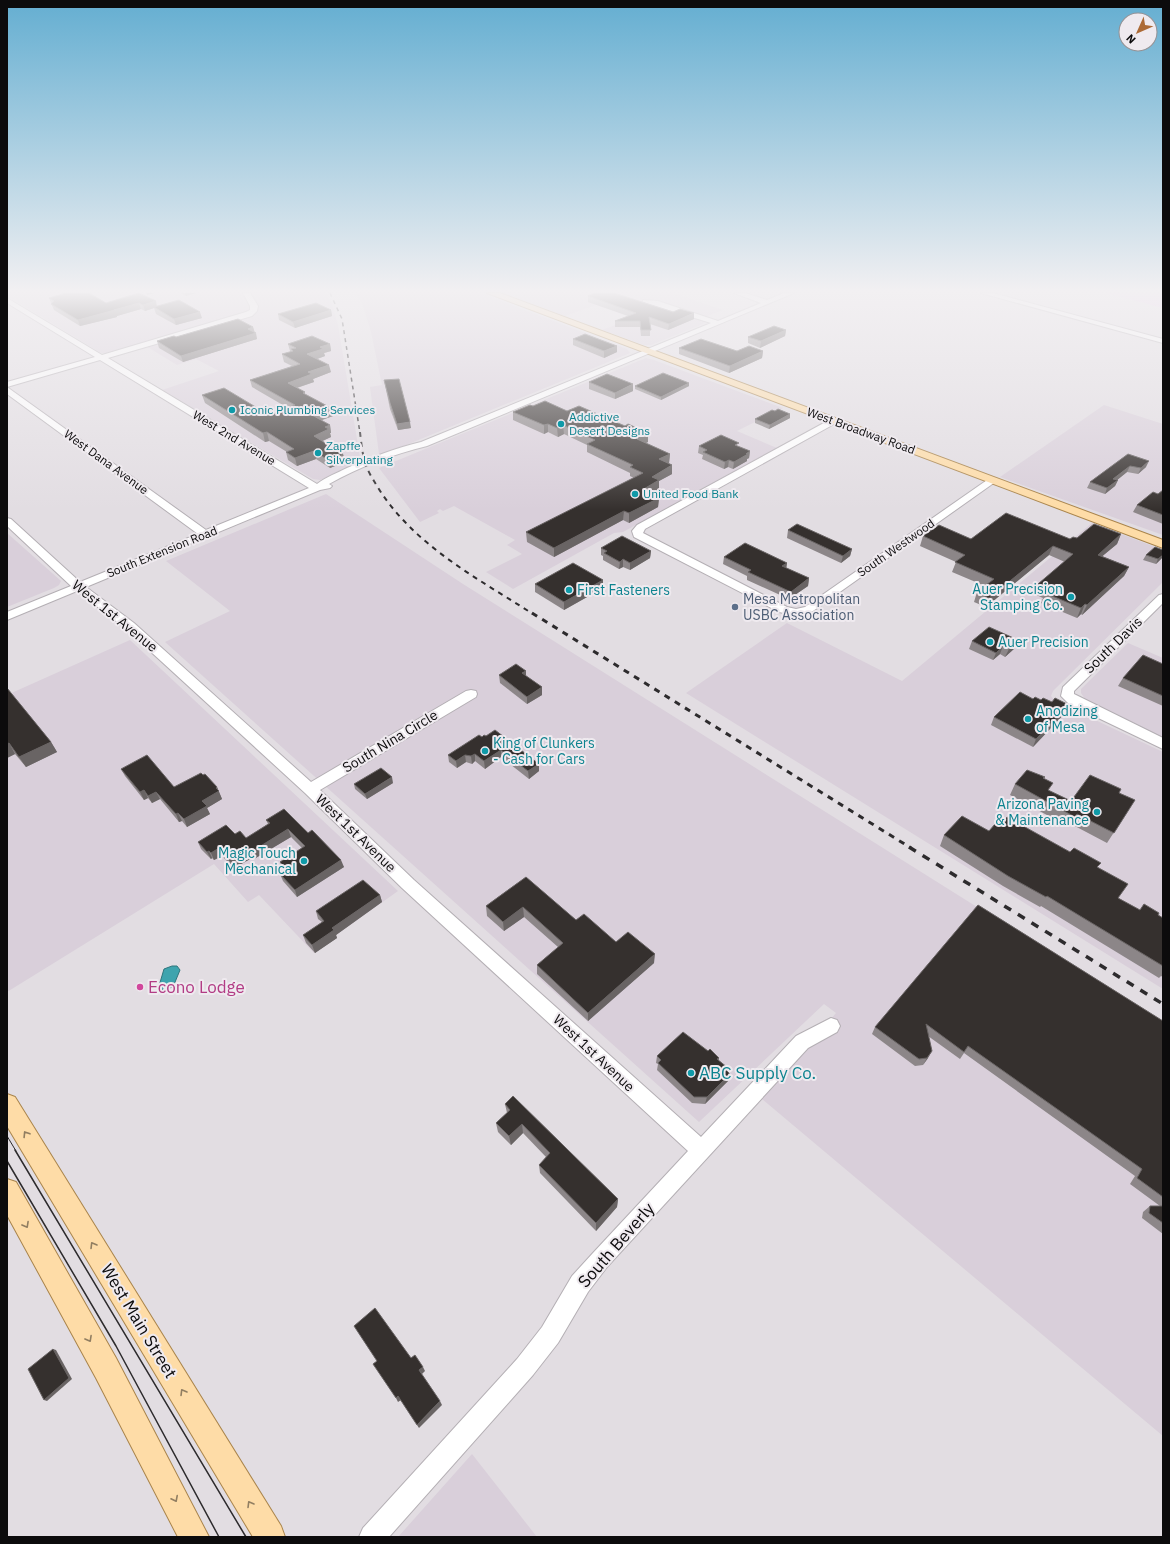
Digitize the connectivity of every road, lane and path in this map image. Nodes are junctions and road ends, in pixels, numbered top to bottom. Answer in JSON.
{"nodes":[{"id":1,"x":76,"y":365,"type":"edge"},
{"id":2,"x":113,"y":365,"type":"edge"},
{"id":3,"x":615,"y":365,"type":"edge"},
{"id":4,"x":682,"y":365,"type":"edge"},
{"id":5,"x":7,"y":385,"type":"edge"},
{"id":6,"x":7,"y":390,"type":"edge"},
{"id":7,"x":834,"y":421,"type":"junction"},
{"id":8,"x":993,"y":480,"type":"junction"},
{"id":9,"x":317,"y":488,"type":"junction"},
{"id":10,"x":7,"y":520,"type":"edge"},
{"id":11,"x":205,"y":534,"type":"junction"},
{"id":12,"x":1163,"y":544,"type":"edge"},
{"id":13,"x":78,"y":586,"type":"junction"},
{"id":14,"x":1163,"y":597,"type":"edge"},
{"id":15,"x":7,"y":616,"type":"edge"},
{"id":16,"x":471,"y":694,"type":"dead end"},
{"id":17,"x":1163,"y":744,"type":"edge"},
{"id":18,"x":310,"y":789,"type":"junction"},
{"id":19,"x":831,"y":1026,"type":"dead end"},
{"id":20,"x":7,"y":1104,"type":"edge"},
{"id":21,"x":701,"y":1150,"type":"junction"},
{"id":22,"x":7,"y":1191,"type":"edge"},
{"id":23,"x":194,"y":1537,"type":"edge"},
{"id":24,"x":270,"y":1537,"type":"edge"},
{"id":25,"x":372,"y":1537,"type":"edge"}],
"edges":[{"from":1,"to":5,"type":"street"},
{"from":2,"to":9,"type":"street","name":"West 2nd Avenue"},
{"from":3,"to":9,"type":"street","name":"South Extension Road"},
{"from":4,"to":7,"type":"main road","name":"West Broadway Road"},
{"from":6,"to":11,"type":"street","name":"West Dana Avenue"},
{"from":7,"to":8,"type":"main road","name":"West Broadway Road"},
{"from":7,"to":8,"type":"street","name":"South Westwood"},
{"from":8,"to":12,"type":"main road","name":"West Broadway Road"},
{"from":9,"to":11,"type":"street","name":"South Extension Road"},
{"from":10,"to":13,"type":"street","name":"West 1st Avenue"},
{"from":11,"to":13,"type":"street","name":"South Extension Road"},
{"from":13,"to":15,"type":"street","name":"South Extension Road"},
{"from":13,"to":18,"type":"street","name":"West 1st Avenue"},
{"from":14,"to":17,"type":"street","name":"South Davis"},
{"from":16,"to":18,"type":"street","name":"South Nina Circle"},
{"from":18,"to":21,"type":"street","name":"West 1st Avenue"},
{"from":19,"to":21,"type":"street","name":"South Beverly"},
{"from":24,"to":20,"type":"main road","name":"West Main Street","one_way":true},
{"from":21,"to":25,"type":"street","name":"South Beverly"},
{"from":22,"to":23,"type":"main road","one_way":true}]}
